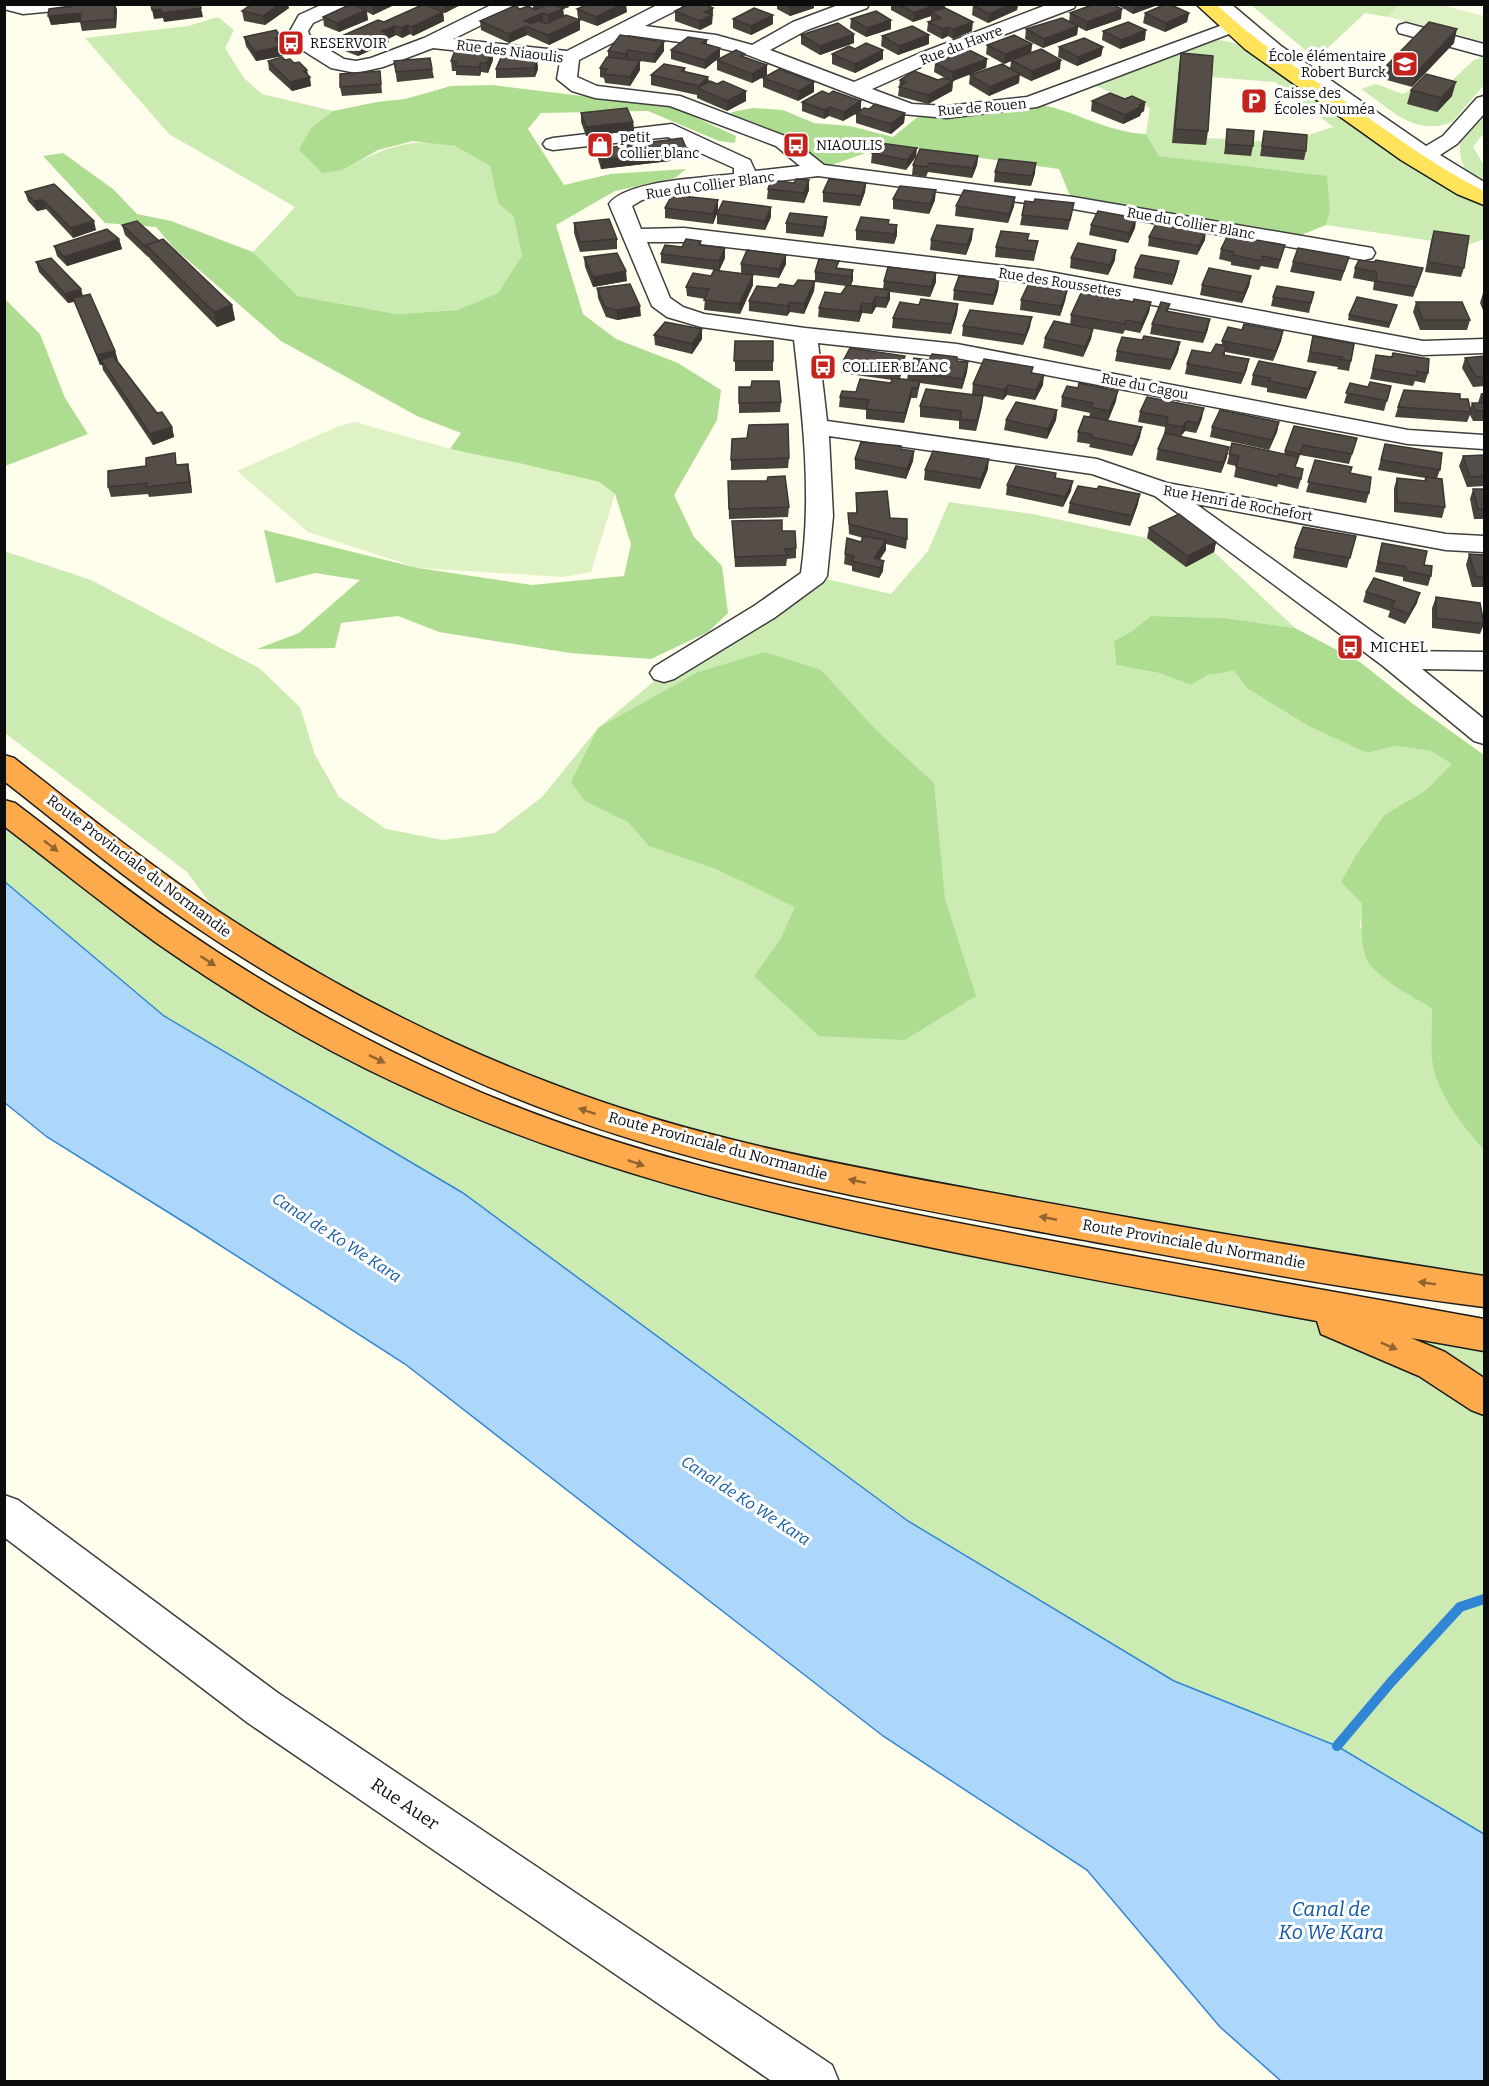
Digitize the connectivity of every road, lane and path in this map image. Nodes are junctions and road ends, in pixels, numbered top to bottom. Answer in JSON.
{"nodes":[{"id":1,"x":6,"y":4,"type":"edge"},
{"id":2,"x":65,"y":4,"type":"edge"},
{"id":3,"x":339,"y":4,"type":"edge"},
{"id":4,"x":509,"y":4,"type":"edge"},
{"id":5,"x":674,"y":4,"type":"edge"},
{"id":6,"x":860,"y":4,"type":"edge"},
{"id":7,"x":1067,"y":4,"type":"edge"},
{"id":8,"x":1218,"y":13,"type":"edge"},
{"id":9,"x":625,"y":29,"type":"junction"},
{"id":10,"x":1406,"y":29,"type":"dead end"},
{"id":11,"x":1200,"y":39,"type":"junction"},
{"id":12,"x":431,"y":42,"type":"junction"},
{"id":13,"x":1253,"y":47,"type":"junction"},
{"id":14,"x":1485,"y":50,"type":"edge"},
{"id":15,"x":754,"y":51,"type":"junction"},
{"id":16,"x":570,"y":57,"type":"junction"},
{"id":17,"x":857,"y":88,"type":"junction"},
{"id":18,"x":1485,"y":102,"type":"edge"},
{"id":19,"x":558,"y":153,"type":"dead end"},
{"id":20,"x":1421,"y":158,"type":"junction"},
{"id":21,"x":818,"y":170,"type":"junction"},
{"id":22,"x":743,"y":180,"type":"junction"},
{"id":23,"x":1485,"y":190,"type":"edge"},
{"id":24,"x":1485,"y":199,"type":"edge"},
{"id":25,"x":633,"y":236,"type":"junction"},
{"id":26,"x":1364,"y":253,"type":"dead end"},
{"id":27,"x":805,"y":335,"type":"junction"},
{"id":28,"x":1485,"y":346,"type":"edge"},
{"id":29,"x":816,"y":427,"type":"junction"},
{"id":30,"x":1485,"y":442,"type":"edge"},
{"id":31,"x":1161,"y":490,"type":"junction"},
{"id":32,"x":1262,"y":507,"type":"junction"},
{"id":33,"x":1231,"y":540,"type":"junction"},
{"id":34,"x":1485,"y":544,"type":"edge"},
{"id":35,"x":1393,"y":660,"type":"junction"},
{"id":36,"x":1485,"y":661,"type":"edge"},
{"id":37,"x":664,"y":673,"type":"dead end"},
{"id":38,"x":1485,"y":734,"type":"edge"},
{"id":39,"x":4,"y":765,"type":"edge"},
{"id":40,"x":4,"y":810,"type":"edge"},
{"id":41,"x":1485,"y":1292,"type":"edge"},
{"id":42,"x":1277,"y":1299,"type":"junction"},
{"id":43,"x":1485,"y":1335,"type":"edge"},
{"id":44,"x":1485,"y":1398,"type":"edge"},
{"id":45,"x":4,"y":1513,"type":"edge"},
{"id":46,"x":814,"y":2082,"type":"edge"}],
"edges":[{"from":1,"to":2,"type":"street"},
{"from":3,"to":12,"type":"street","name":"Rue des Niaoulis"},
{"from":4,"to":12,"type":"street"},
{"from":5,"to":9,"type":"street"},
{"from":6,"to":15,"type":"street"},
{"from":7,"to":17,"type":"street","name":"Rue du Havre"},
{"from":8,"to":11,"type":"street","name":"Rue de Rouen"},
{"from":8,"to":13,"type":"main road"},
{"from":8,"to":20,"type":"street"},
{"from":9,"to":15,"type":"street","name":"Rue de Rouen"},
{"from":9,"to":16,"type":"street"},
{"from":10,"to":14,"type":"street"},
{"from":11,"to":13,"type":"street"},
{"from":11,"to":17,"type":"street","name":"Rue de Rouen"},
{"from":12,"to":16,"type":"street","name":"Rue des Niaoulis"},
{"from":13,"to":20,"type":"main road"},
{"from":15,"to":17,"type":"street","name":"Rue de Rouen"},
{"from":16,"to":21,"type":"street","name":"Rue des Niaoulis"},
{"from":18,"to":20,"type":"street"},
{"from":19,"to":22,"type":"street"},
{"from":20,"to":23,"type":"street"},
{"from":20,"to":24,"type":"main road"},
{"from":21,"to":22,"type":"street","name":"Rue du Collier Blanc"},
{"from":21,"to":26,"type":"street","name":"Rue du Collier Blanc"},
{"from":22,"to":25,"type":"street","name":"Rue du Collier Blanc"},
{"from":25,"to":27,"type":"street","name":"Rue du Collier Blanc"},
{"from":25,"to":28,"type":"street","name":"Rue des Roussettes"},
{"from":27,"to":29,"type":"street"},
{"from":27,"to":30,"type":"street","name":"Rue du Cagou"},
{"from":29,"to":31,"type":"street","name":"Rue Henri de Rochefort"},
{"from":29,"to":37,"type":"street"},
{"from":31,"to":32,"type":"street","name":"Rue Henri de Rochefort"},
{"from":31,"to":33,"type":"street"},
{"from":32,"to":33,"type":"street"},
{"from":32,"to":34,"type":"street","name":"Rue Henri de Rochefort"},
{"from":33,"to":35,"type":"street"},
{"from":35,"to":36,"type":"street"},
{"from":35,"to":38,"type":"street"},
{"from":41,"to":39,"type":"highway","name":"Route Provinciale du Normandie","one_way":true},
{"from":40,"to":42,"type":"highway","one_way":true},
{"from":42,"to":43,"type":"highway"},
{"from":42,"to":44,"type":"highway","one_way":true},
{"from":45,"to":46,"type":"street","name":"Rue Auer"}]}
